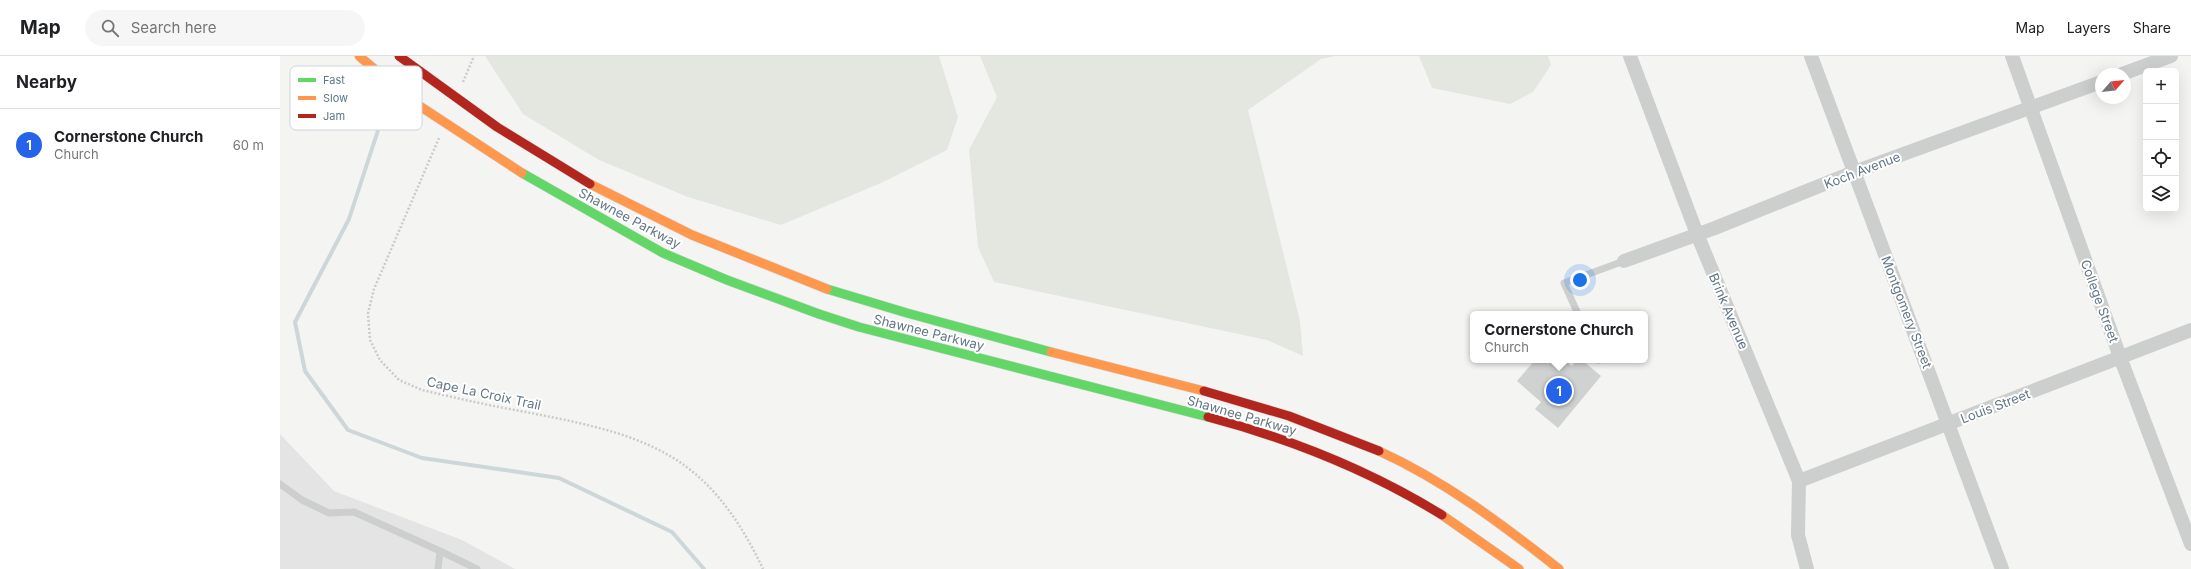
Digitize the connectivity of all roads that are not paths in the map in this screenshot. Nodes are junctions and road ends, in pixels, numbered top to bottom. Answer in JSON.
{"nodes":[{"id":1,"x":359,"y":56,"type":"edge"},
{"id":2,"x":399,"y":56,"type":"edge"},
{"id":3,"x":1630,"y":56,"type":"edge"},
{"id":4,"x":1811,"y":56,"type":"edge"},
{"id":5,"x":2012,"y":56,"type":"edge"},
{"id":6,"x":2171,"y":56,"type":"edge"},
{"id":7,"x":371,"y":66,"type":"edge"},
{"id":8,"x":412,"y":66,"type":"edge"},
{"id":9,"x":2131,"y":71,"type":"edge"},
{"id":10,"x":422,"y":74,"type":"edge"},
{"id":11,"x":2095,"y":84,"type":"edge"},
{"id":12,"x":2031,"y":107,"type":"junction"},
{"id":13,"x":422,"y":108,"type":"edge"},
{"id":14,"x":1854,"y":172,"type":"junction"},
{"id":15,"x":1697,"y":234,"type":"junction"},
{"id":16,"x":1624,"y":261,"type":"joint"},
{"id":17,"x":1577,"y":311,"type":"edge"},
{"id":18,"x":2191,"y":330,"type":"edge"},
{"id":19,"x":2120,"y":357,"type":"junction"},
{"id":20,"x":1950,"y":424,"type":"junction"},
{"id":21,"x":1799,"y":481,"type":"junction"},
{"id":22,"x":280,"y":484,"type":"edge"},
{"id":23,"x":2191,"y":544,"type":"edge"},
{"id":24,"x":440,"y":551,"type":"junction"},
{"id":25,"x":438,"y":569,"type":"edge"},
{"id":26,"x":477,"y":569,"type":"edge"},
{"id":27,"x":1519,"y":569,"type":"edge"},
{"id":28,"x":1559,"y":569,"type":"edge"},
{"id":29,"x":1807,"y":569,"type":"edge"},
{"id":30,"x":2002,"y":569,"type":"edge"}],
"edges":[{"from":1,"to":7,"type":"highway","name":"Shawnee Parkway","bridge":true},
{"from":2,"to":8,"type":"highway","name":"Shawnee Parkway","bridge":true},
{"from":3,"to":15,"type":"street","name":"Brink Avenue"},
{"from":4,"to":14,"type":"street","name":"Montgomery Street"},
{"from":5,"to":12,"type":"street","name":"College Street"},
{"from":6,"to":9,"type":"street"},
{"from":10,"to":28,"type":"highway","name":"Shawnee Parkway","bridge":true},
{"from":11,"to":12,"type":"street","name":"Koch Avenue"},
{"from":12,"to":14,"type":"street","name":"Koch Avenue"},
{"from":12,"to":19,"type":"street","name":"College Street"},
{"from":13,"to":27,"type":"highway","name":"Shawnee Parkway","bridge":true},
{"from":14,"to":15,"type":"street","name":"Koch Avenue"},
{"from":14,"to":20,"type":"street","name":"Montgomery Street"},
{"from":15,"to":16,"type":"street","name":"Koch Avenue"},
{"from":15,"to":21,"type":"street","name":"Brink Avenue"},
{"from":16,"to":17,"type":"lane"},
{"from":18,"to":19,"type":"street","name":"Louis Street"},
{"from":19,"to":20,"type":"street","name":"Louis Street"},
{"from":19,"to":23,"type":"street","name":"College Street"},
{"from":20,"to":21,"type":"street","name":"Louis Street"},
{"from":20,"to":30,"type":"street","name":"Montgomery Street"},
{"from":21,"to":29,"type":"street","name":"Brink Avenue"},
{"from":22,"to":24,"type":"lane"},
{"from":24,"to":25,"type":"lane"},
{"from":24,"to":26,"type":"lane"}]}
